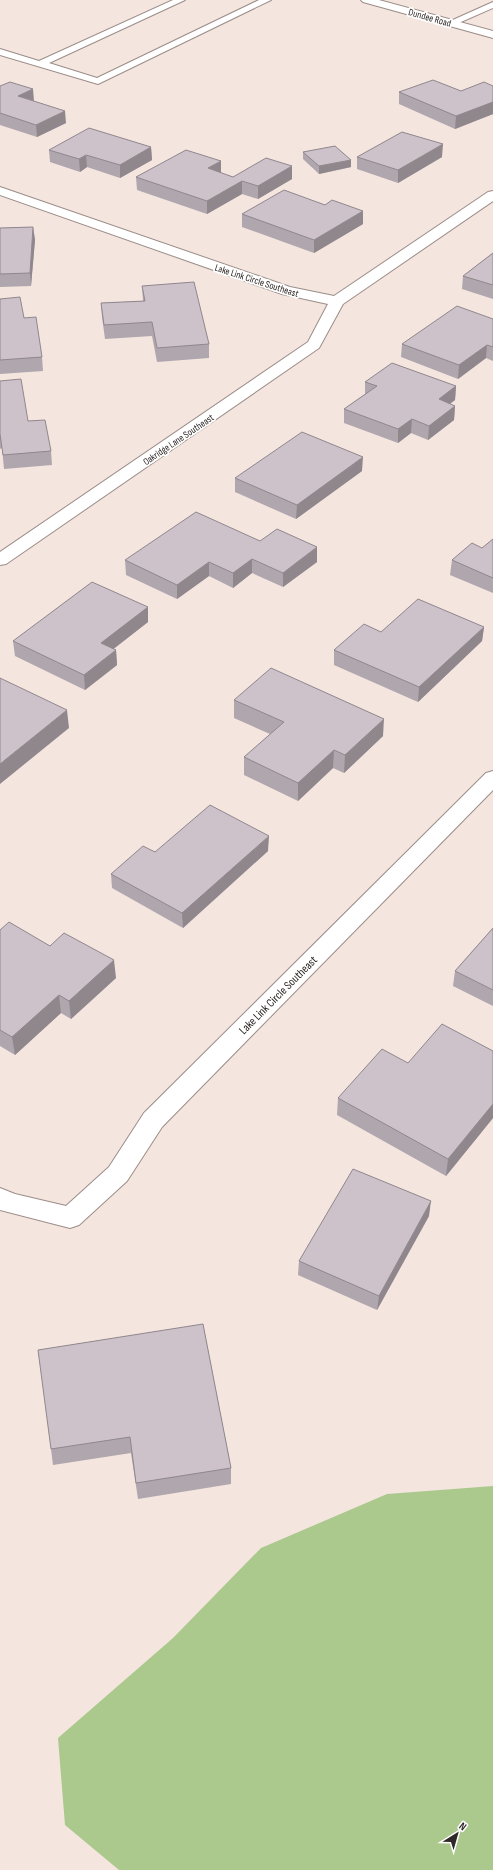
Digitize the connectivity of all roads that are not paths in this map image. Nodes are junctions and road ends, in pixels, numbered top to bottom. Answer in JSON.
{"nodes":[{"id":1,"x":180,"y":0,"type":"edge"},
{"id":2,"x":266,"y":0,"type":"edge"},
{"id":3,"x":367,"y":0,"type":"edge"},
{"id":4,"x":493,"y":5,"type":"edge"},
{"id":5,"x":451,"y":23,"type":"junction"},
{"id":6,"x":493,"y":34,"type":"edge"},
{"id":7,"x":0,"y":52,"type":"edge"},
{"id":8,"x":40,"y":64,"type":"junction"},
{"id":9,"x":0,"y":191,"type":"edge"},
{"id":10,"x":493,"y":195,"type":"edge"},
{"id":11,"x":337,"y":301,"type":"junction"},
{"id":12,"x":0,"y":560,"type":"edge"},
{"id":13,"x":493,"y":778,"type":"edge"},
{"id":14,"x":0,"y":1198,"type":"edge"}],
"edges":[{"from":1,"to":8,"type":"lane"},
{"from":2,"to":8,"type":"lane"},
{"from":3,"to":5,"type":"street","name":"Dundee Road"},
{"from":4,"to":5,"type":"lane"},
{"from":5,"to":6,"type":"street","name":"Dundee Road"},
{"from":7,"to":8,"type":"lane"},
{"from":9,"to":11,"type":"street","name":"Lake Link Circle Southeast"},
{"from":10,"to":11,"type":"street"},
{"from":11,"to":12,"type":"street","name":"Oakridge Lane Southeast"},
{"from":13,"to":14,"type":"street","name":"Lake Link Circle Southeast"}]}
